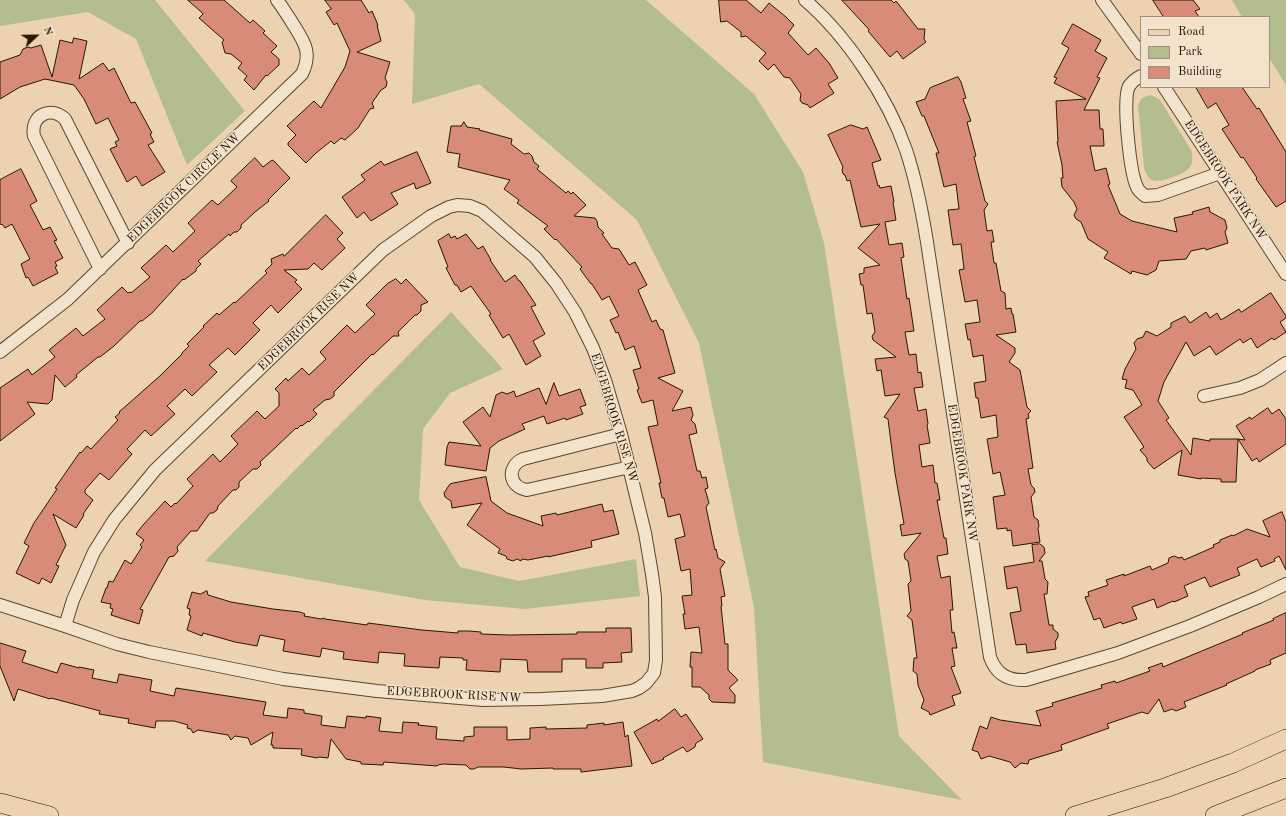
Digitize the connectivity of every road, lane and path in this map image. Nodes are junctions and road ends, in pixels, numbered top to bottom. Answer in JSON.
{"nodes":[{"id":1,"x":277,"y":0,"type":"edge"},
{"id":2,"x":805,"y":0,"type":"edge"},
{"id":3,"x":1102,"y":0,"type":"edge"},
{"id":4,"x":1140,"y":53,"type":"edge"},
{"id":5,"x":1140,"y":77,"type":"edge"},
{"id":6,"x":1165,"y":88,"type":"edge"},
{"id":7,"x":1220,"y":172,"type":"junction"},
{"id":8,"x":128,"y":243,"type":"junction"},
{"id":9,"x":100,"y":269,"type":"junction"},
{"id":10,"x":1286,"y":274,"type":"edge"},
{"id":11,"x":0,"y":352,"type":"edge"},
{"id":12,"x":1286,"y":362,"type":"edge"},
{"id":13,"x":1204,"y":396,"type":"dead end"},
{"id":14,"x":621,"y":434,"type":"junction"},
{"id":15,"x":630,"y":466,"type":"junction"},
{"id":16,"x":1286,"y":584,"type":"edge"},
{"id":17,"x":0,"y":605,"type":"edge"},
{"id":18,"x":65,"y":626,"type":"junction"},
{"id":19,"x":1286,"y":739,"type":"edge"},
{"id":20,"x":1286,"y":788,"type":"edge"},
{"id":21,"x":0,"y":803,"type":"edge"},
{"id":22,"x":49,"y":816,"type":"edge"},
{"id":23,"x":1075,"y":816,"type":"edge"},
{"id":24,"x":1215,"y":816,"type":"edge"}],
"edges":[{"from":1,"to":8,"type":"street","name":"EDGEBROOK CIRCLE NW"},
{"from":2,"to":16,"type":"street","name":"EDGEBROOK PARK NW"},
{"from":3,"to":4,"type":"street"},
{"from":5,"to":7,"type":"street"},
{"from":6,"to":7,"type":"street","name":"EDGEBROOK PARK NW"},
{"from":7,"to":10,"type":"street","name":"EDGEBROOK PARK NW"},
{"from":8,"to":9,"type":"street","name":"EDGEBROOK CIRCLE NW"},
{"from":8,"to":9,"type":"street"},
{"from":9,"to":11,"type":"street","name":"EDGEBROOK CIRCLE NW"},
{"from":12,"to":13,"type":"street"},
{"from":14,"to":15,"type":"street","name":"EDGEBROOK RISE NW"},
{"from":14,"to":15,"type":"street"},
{"from":14,"to":18,"type":"street","name":"EDGEBROOK RISE NW"},
{"from":15,"to":18,"type":"street","name":"EDGEBROOK RISE NW"},
{"from":17,"to":18,"type":"street","name":"EDGEBROOK RISE NW"},
{"from":19,"to":23,"type":"main road"},
{"from":20,"to":24,"type":"main road"},
{"from":21,"to":22,"type":"main road"}]}
